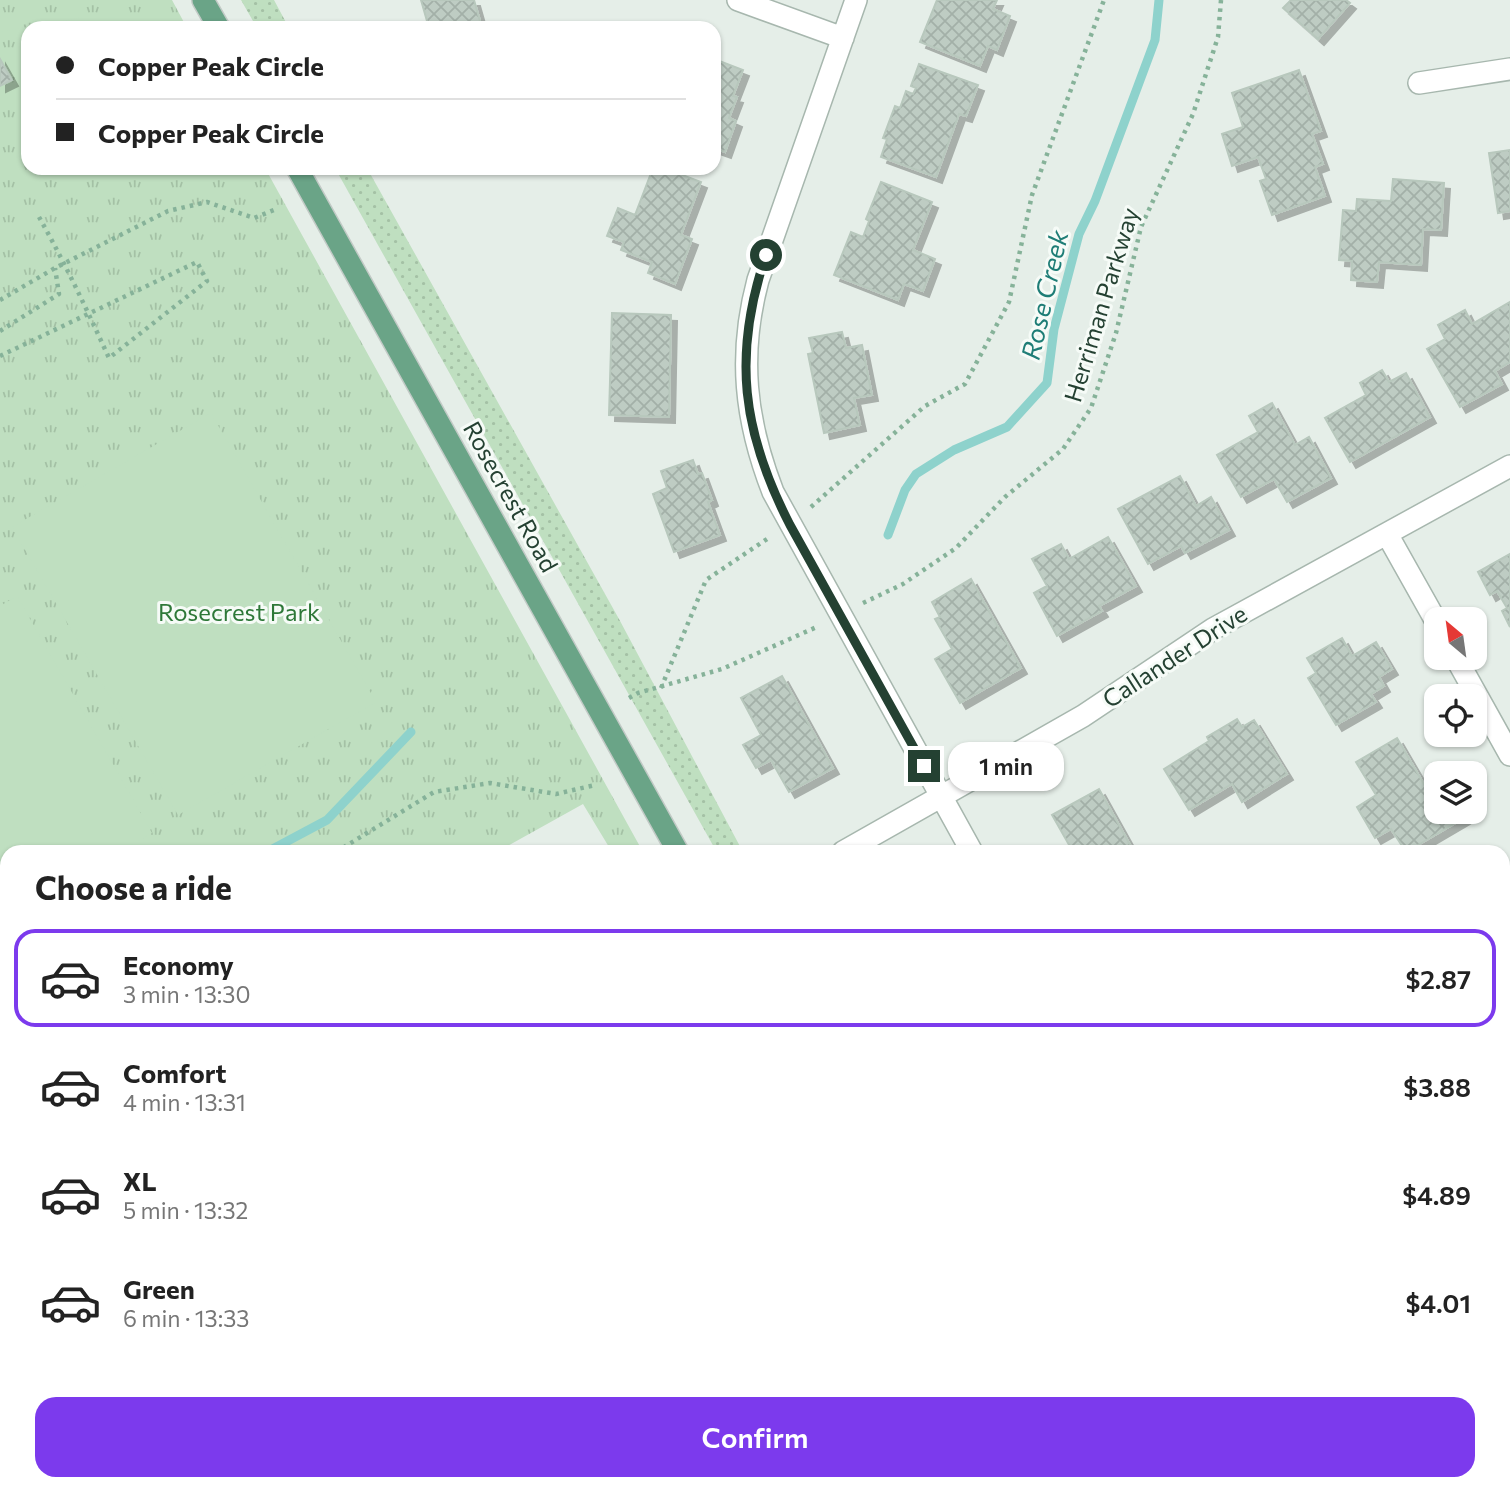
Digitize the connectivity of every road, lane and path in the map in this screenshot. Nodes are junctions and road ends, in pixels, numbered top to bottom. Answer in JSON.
{"nodes":[{"id":1,"x":203,"y":0,"type":"edge"},
{"id":2,"x":738,"y":0,"type":"edge"},
{"id":3,"x":856,"y":0,"type":"edge"},
{"id":4,"x":1104,"y":0,"type":"edge"},
{"id":5,"x":1221,"y":0,"type":"edge"},
{"id":6,"x":215,"y":21,"type":"edge"},
{"id":7,"x":843,"y":37,"type":"junction"},
{"id":8,"x":1510,"y":69,"type":"edge"},
{"id":9,"x":1419,"y":83,"type":"dead end"},
{"id":10,"x":301,"y":175,"type":"edge"},
{"id":11,"x":274,"y":210,"type":"dead end"},
{"id":12,"x":38,"y":217,"type":"dead end"},
{"id":13,"x":66,"y":264,"type":"junction"},
{"id":14,"x":55,"y":268,"type":"junction"},
{"id":15,"x":0,"y":300,"type":"edge"},
{"id":16,"x":89,"y":314,"type":"junction"},
{"id":17,"x":0,"y":331,"type":"edge"},
{"id":18,"x":0,"y":356,"type":"edge"},
{"id":19,"x":1510,"y":466,"type":"edge"},
{"id":20,"x":804,"y":513,"type":"dead end"},
{"id":21,"x":1387,"y":534,"type":"junction"},
{"id":22,"x":772,"y":536,"type":"dead end"},
{"id":23,"x":856,"y":606,"type":"dead end"},
{"id":24,"x":1428,"y":607,"type":"edge"},
{"id":25,"x":820,"y":626,"type":"dead end"},
{"id":26,"x":1463,"y":670,"type":"edge"},
{"id":27,"x":661,"y":688,"type":"junction"},
{"id":28,"x":629,"y":698,"type":"dead end"},
{"id":29,"x":1510,"y":755,"type":"edge"},
{"id":30,"x":595,"y":785,"type":"dead end"},
{"id":31,"x":941,"y":797,"type":"junction"},
{"id":32,"x":347,"y":845,"type":"edge"},
{"id":33,"x":674,"y":845,"type":"edge"},
{"id":34,"x":855,"y":845,"type":"edge"},
{"id":35,"x":968,"y":845,"type":"edge"}],
"edges":[{"from":1,"to":6,"type":"main road"},
{"from":2,"to":7,"type":"street"},
{"from":3,"to":7,"type":"street"},
{"from":4,"to":20,"type":"path"},
{"from":5,"to":23,"type":"path","name":"Herriman Parkway"},
{"from":7,"to":31,"type":"street"},
{"from":8,"to":9,"type":"street"},
{"from":10,"to":33,"type":"main road","name":"Rosecrest Road"},
{"from":11,"to":13,"type":"path"},
{"from":12,"to":13,"type":"path"},
{"from":13,"to":14,"type":"path"},
{"from":13,"to":16,"type":"path"},
{"from":14,"to":15,"type":"path"},
{"from":14,"to":17,"type":"path"},
{"from":16,"to":16,"type":"path"},
{"from":16,"to":18,"type":"path"},
{"from":19,"to":21,"type":"street","name":"Callander Drive"},
{"from":21,"to":24,"type":"street"},
{"from":21,"to":31,"type":"street","name":"Callander Drive"},
{"from":22,"to":27,"type":"path"},
{"from":25,"to":27,"type":"path"},
{"from":26,"to":29,"type":"street"},
{"from":27,"to":28,"type":"path"},
{"from":30,"to":32,"type":"path"},
{"from":31,"to":34,"type":"street","name":"Callander Drive"},
{"from":31,"to":35,"type":"street"}]}
